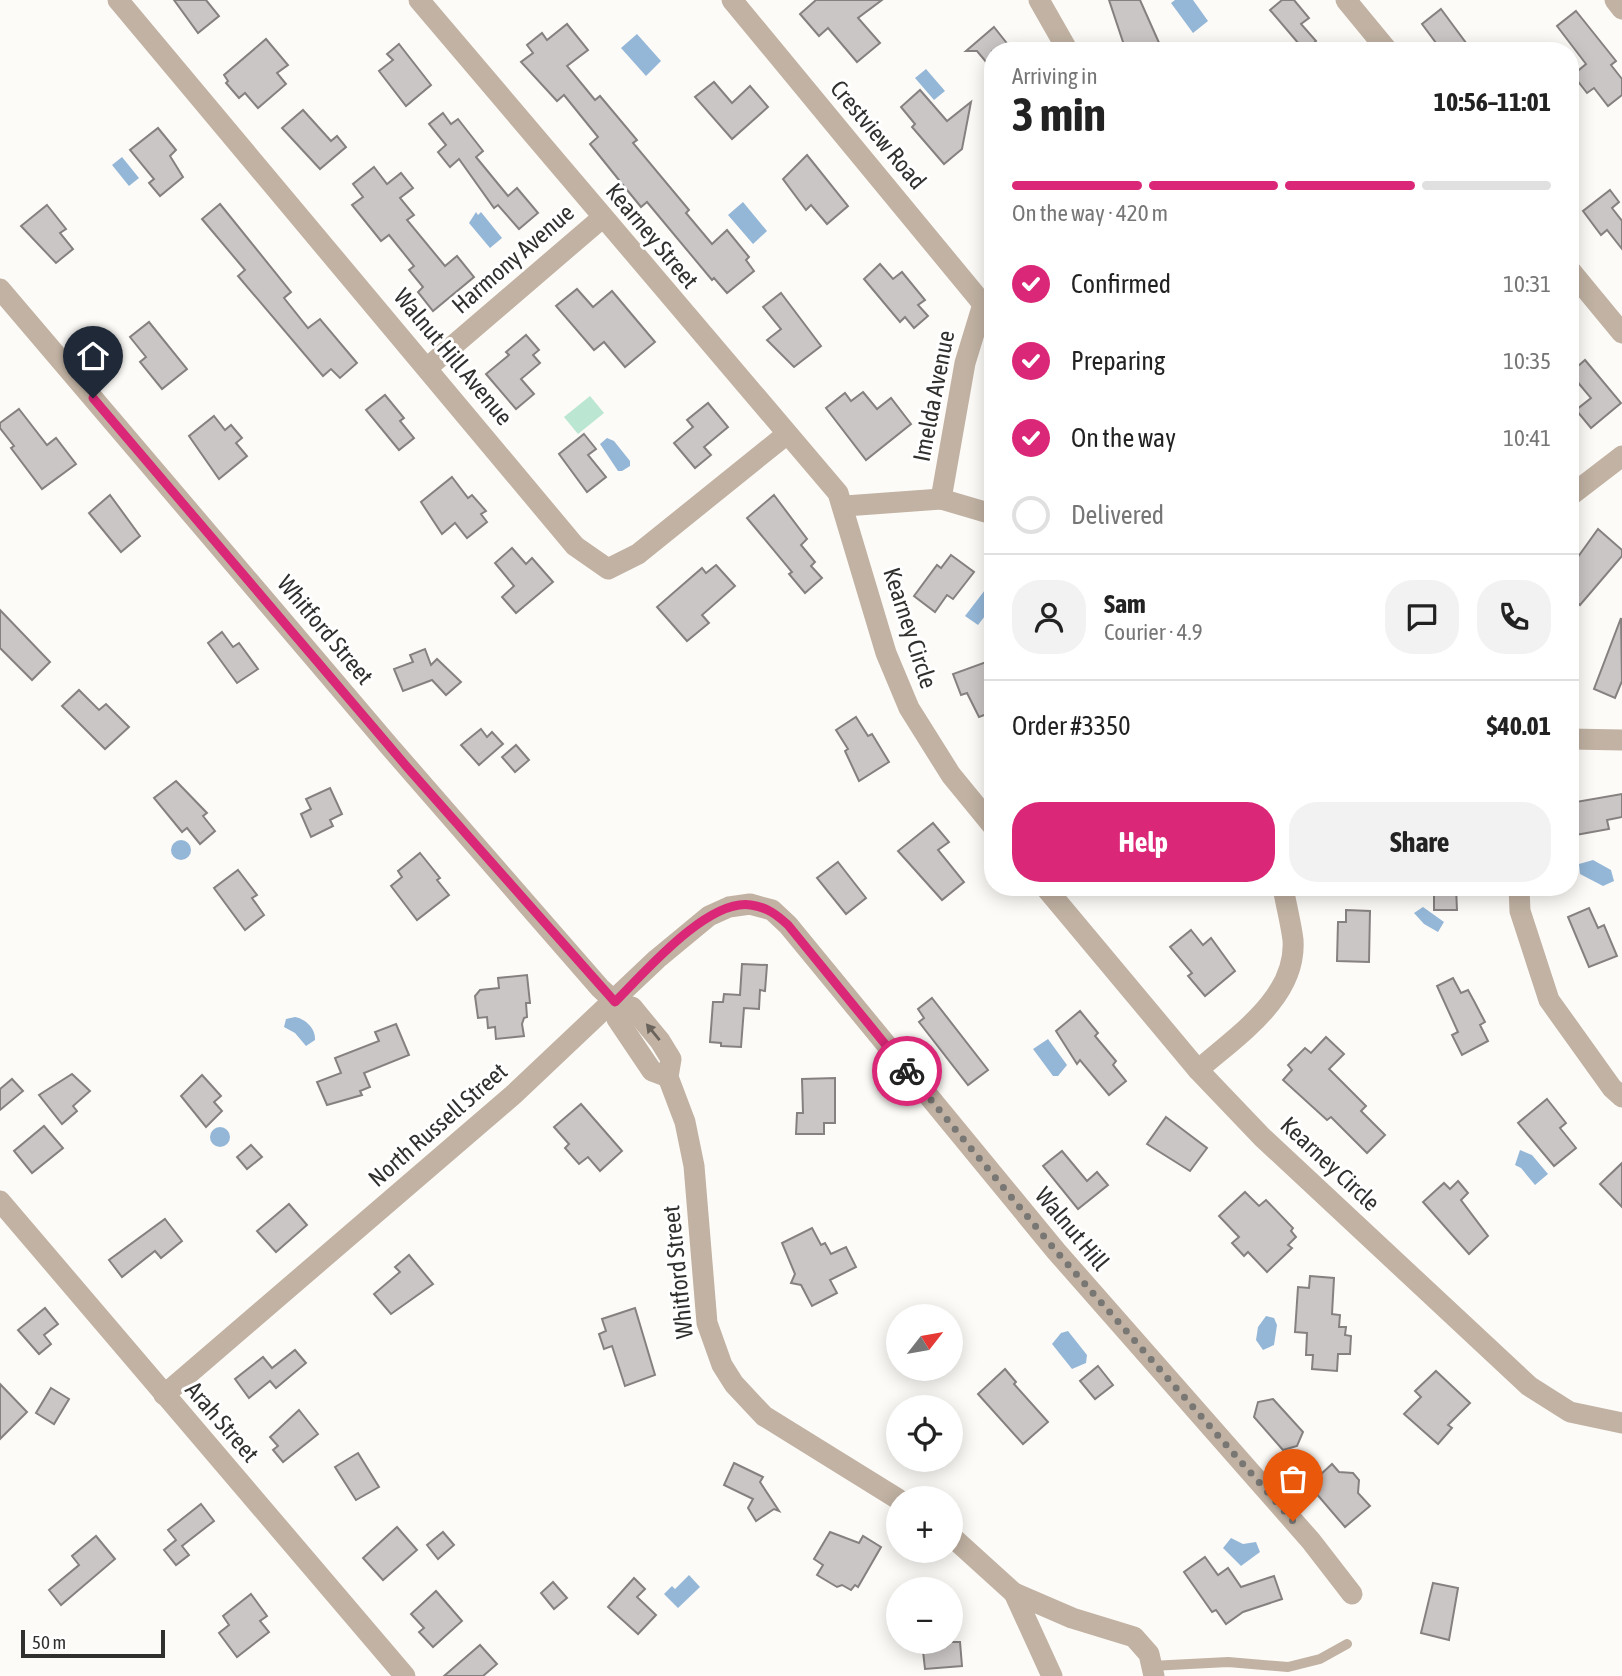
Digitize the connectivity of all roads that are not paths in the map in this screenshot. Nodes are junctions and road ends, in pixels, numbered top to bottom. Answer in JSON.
{"nodes":[{"id":1,"x":118,"y":0,"type":"edge"},
{"id":2,"x":419,"y":0,"type":"edge"},
{"id":3,"x":732,"y":0,"type":"edge"},
{"id":4,"x":1039,"y":0,"type":"edge"},
{"id":5,"x":1346,"y":0,"type":"edge"},
{"id":6,"x":1615,"y":0,"type":"edge"},
{"id":7,"x":1622,"y":9,"type":"edge"},
{"id":8,"x":1063,"y":42,"type":"edge"},
{"id":9,"x":1381,"y":42,"type":"edge"},
{"id":10,"x":602,"y":218,"type":"junction"},
{"id":11,"x":1579,"y":281,"type":"edge"},
{"id":12,"x":0,"y":289,"type":"edge"},
{"id":13,"x":984,"y":297,"type":"edge"},
{"id":14,"x":984,"y":313,"type":"edge"},
{"id":15,"x":1622,"y":333,"type":"edge"},
{"id":16,"x":427,"y":368,"type":"junction"},
{"id":17,"x":787,"y":433,"type":"junction"},
{"id":18,"x":1622,"y":456,"type":"edge"},
{"id":19,"x":1579,"y":489,"type":"edge"},
{"id":20,"x":941,"y":499,"type":"junction"},
{"id":21,"x":845,"y":506,"type":"junction"},
{"id":22,"x":984,"y":512,"type":"edge"},
{"id":23,"x":1579,"y":739,"type":"edge"},
{"id":24,"x":1622,"y":740,"type":"edge"},
{"id":25,"x":984,"y":815,"type":"edge"},
{"id":26,"x":1053,"y":896,"type":"edge"},
{"id":27,"x":1285,"y":896,"type":"edge"},
{"id":28,"x":1519,"y":896,"type":"edge"},
{"id":29,"x":750,"y":904,"type":"joint"},
{"id":30,"x":615,"y":1002,"type":"junction"},
{"id":31,"x":1198,"y":1070,"type":"junction"},
{"id":32,"x":1622,"y":1097,"type":"edge"},
{"id":33,"x":0,"y":1201,"type":"edge"},
{"id":34,"x":164,"y":1395,"type":"junction"},
{"id":35,"x":1622,"y":1423,"type":"edge"},
{"id":36,"x":886,"y":1492,"type":"edge"},
{"id":37,"x":963,"y":1547,"type":"edge"},
{"id":38,"x":1014,"y":1593,"type":"junction"},
{"id":39,"x":1352,"y":1594,"type":"dead end"},
{"id":40,"x":1347,"y":1644,"type":"dead end"},
{"id":41,"x":1153,"y":1671,"type":"edge"},
{"id":42,"x":405,"y":1676,"type":"edge"},
{"id":43,"x":1052,"y":1676,"type":"edge"}],
"edges":[{"from":1,"to":16,"type":"street","name":"Walnut Hill Avenue"},
{"from":2,"to":10,"type":"street","name":"Kearney Street"},
{"from":3,"to":13,"type":"street","name":"Crestview Road"},
{"from":4,"to":8,"type":"street"},
{"from":5,"to":9,"type":"street"},
{"from":6,"to":7,"type":"street"},
{"from":10,"to":16,"type":"street","name":"Harmony Avenue"},
{"from":10,"to":17,"type":"street","name":"Kearney Street"},
{"from":11,"to":15,"type":"street"},
{"from":12,"to":30,"type":"street","name":"Whitford Street"},
{"from":14,"to":20,"type":"street","name":"Imelda Avenue"},
{"from":16,"to":17,"type":"street","name":"Walnut Hill Avenue"},
{"from":17,"to":21,"type":"street","name":"Kearney Street"},
{"from":18,"to":19,"type":"street"},
{"from":20,"to":21,"type":"street"},
{"from":20,"to":22,"type":"street"},
{"from":21,"to":25,"type":"street","name":"Kearney Circle"},
{"from":23,"to":24,"type":"street"},
{"from":26,"to":31,"type":"street","name":"Kearney Circle"},
{"from":27,"to":31,"type":"street"},
{"from":28,"to":32,"type":"street"},
{"from":29,"to":30,"type":"street","name":"North Russell Street"},
{"from":29,"to":39,"type":"street","name":"Walnut Hill"},
{"from":30,"to":34,"type":"street","name":"North Russell Street"},
{"from":30,"to":36,"type":"street","name":"Whitford Street"},
{"from":31,"to":35,"type":"street","name":"Kearney Circle"},
{"from":33,"to":34,"type":"street","name":"Arah Street"},
{"from":34,"to":42,"type":"street","name":"Arah Street"},
{"from":37,"to":38,"type":"street"},
{"from":38,"to":41,"type":"street"},
{"from":38,"to":43,"type":"street"},
{"from":40,"to":41,"type":"lane"}]}
